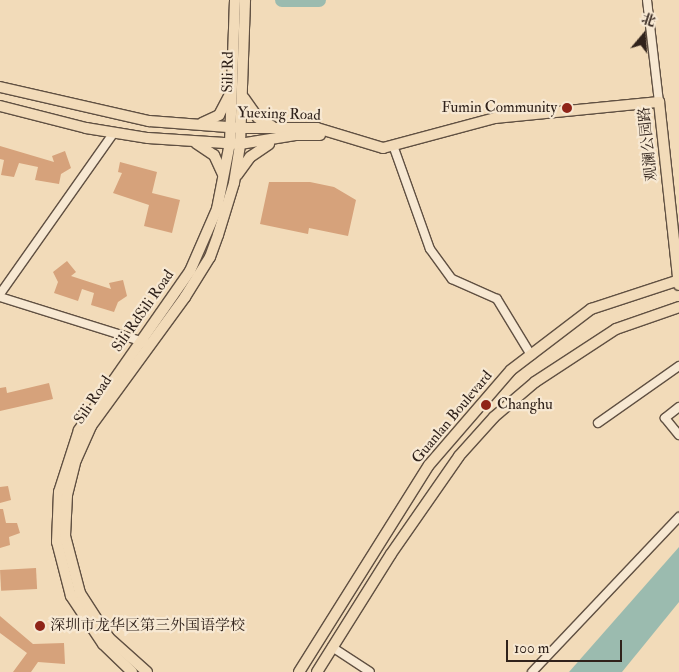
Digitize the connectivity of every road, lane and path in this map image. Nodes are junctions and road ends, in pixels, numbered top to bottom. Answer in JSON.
{"nodes":[{"id":1,"x":235,"y":0,"type":"edge"},
{"id":2,"x":245,"y":0,"type":"edge"},
{"id":3,"x":647,"y":0,"type":"edge"},
{"id":4,"x":0,"y":87,"type":"edge"},
{"id":5,"x":238,"y":87,"type":"junction"},
{"id":6,"x":659,"y":102,"type":"junction"},
{"id":7,"x":0,"y":106,"type":"edge"},
{"id":8,"x":198,"y":124,"type":"junction"},
{"id":9,"x":236,"y":127,"type":"junction"},
{"id":10,"x":283,"y":127,"type":"junction"},
{"id":11,"x":114,"y":134,"type":"junction"},
{"id":12,"x":277,"y":139,"type":"junction"},
{"id":13,"x":190,"y":141,"type":"junction"},
{"id":14,"x":235,"y":144,"type":"junction"},
{"id":15,"x":394,"y":148,"type":"junction"},
{"id":16,"x":229,"y":181,"type":"junction"},
{"id":17,"x":679,"y":282,"type":"edge"},
{"id":18,"x":0,"y":295,"type":"edge"},
{"id":19,"x":679,"y":307,"type":"edge"},
{"id":20,"x":146,"y":342,"type":"junction"},
{"id":21,"x":531,"y":355,"type":"junction"},
{"id":22,"x":679,"y":366,"type":"edge"},
{"id":23,"x":679,"y":407,"type":"edge"},
{"id":24,"x":598,"y":423,"type":"dead end"},
{"id":25,"x":679,"y":435,"type":"edge"},
{"id":26,"x":679,"y":518,"type":"edge"},
{"id":27,"x":332,"y":647,"type":"junction"},
{"id":28,"x":132,"y":672,"type":"edge"},
{"id":29,"x":147,"y":672,"type":"edge"},
{"id":30,"x":299,"y":672,"type":"edge"},
{"id":31,"x":317,"y":672,"type":"edge"},
{"id":32,"x":370,"y":672,"type":"edge"},
{"id":33,"x":532,"y":672,"type":"edge"}],
"edges":[{"from":1,"to":5,"type":"main road","name":"Sili Rd"},
{"from":2,"to":5,"type":"main road","name":"Sili Rd"},
{"from":3,"to":6,"type":"street","name":"观澜公园路"},
{"from":4,"to":8,"type":"main road","name":"Yuexing Road"},
{"from":5,"to":8,"type":"main road"},
{"from":5,"to":9,"type":"main road","name":"Sili Rd"},
{"from":5,"to":10,"type":"main road"},
{"from":6,"to":15,"type":"main road"},
{"from":6,"to":17,"type":"main road","name":"观澜公园路"},
{"from":7,"to":11,"type":"main road","name":"Yuexing Road"},
{"from":8,"to":9,"type":"main road","name":"Yuexing Road"},
{"from":9,"to":10,"type":"main road","name":"Yuexing Road"},
{"from":9,"to":14,"type":"main road","name":"Sili Rd"},
{"from":10,"to":15,"type":"main road","name":"Yuexing Road"},
{"from":11,"to":13,"type":"main road","name":"Yuexing Road"},
{"from":11,"to":18,"type":"street"},
{"from":12,"to":14,"type":"main road","name":"Yuexing Road"},
{"from":12,"to":15,"type":"main road","name":"Yuexing Road"},
{"from":12,"to":16,"type":"main road"},
{"from":13,"to":14,"type":"main road","name":"Yuexing Road"},
{"from":13,"to":16,"type":"main road"},
{"from":14,"to":16,"type":"main road","name":"Sili Road"},
{"from":15,"to":21,"type":"street"},
{"from":16,"to":20,"type":"main road","name":"Sili Road"},
{"from":17,"to":21,"type":"main road","name":"Guanlan Boulevard"},
{"from":18,"to":20,"type":"street"},
{"from":19,"to":27,"type":"main road","name":"Guanlan Boulevard"},
{"from":20,"to":28,"type":"main road","name":"Sili RdSili Road"},
{"from":20,"to":29,"type":"main road","name":"Sili Road"},
{"from":21,"to":30,"type":"main road","name":"Guanlan Boulevard"},
{"from":22,"to":24,"type":"street"},
{"from":23,"to":25,"type":"street"},
{"from":26,"to":33,"type":"street"},
{"from":27,"to":31,"type":"main road","name":"Guanlan Boulevard"},
{"from":27,"to":32,"type":"street"}]}
